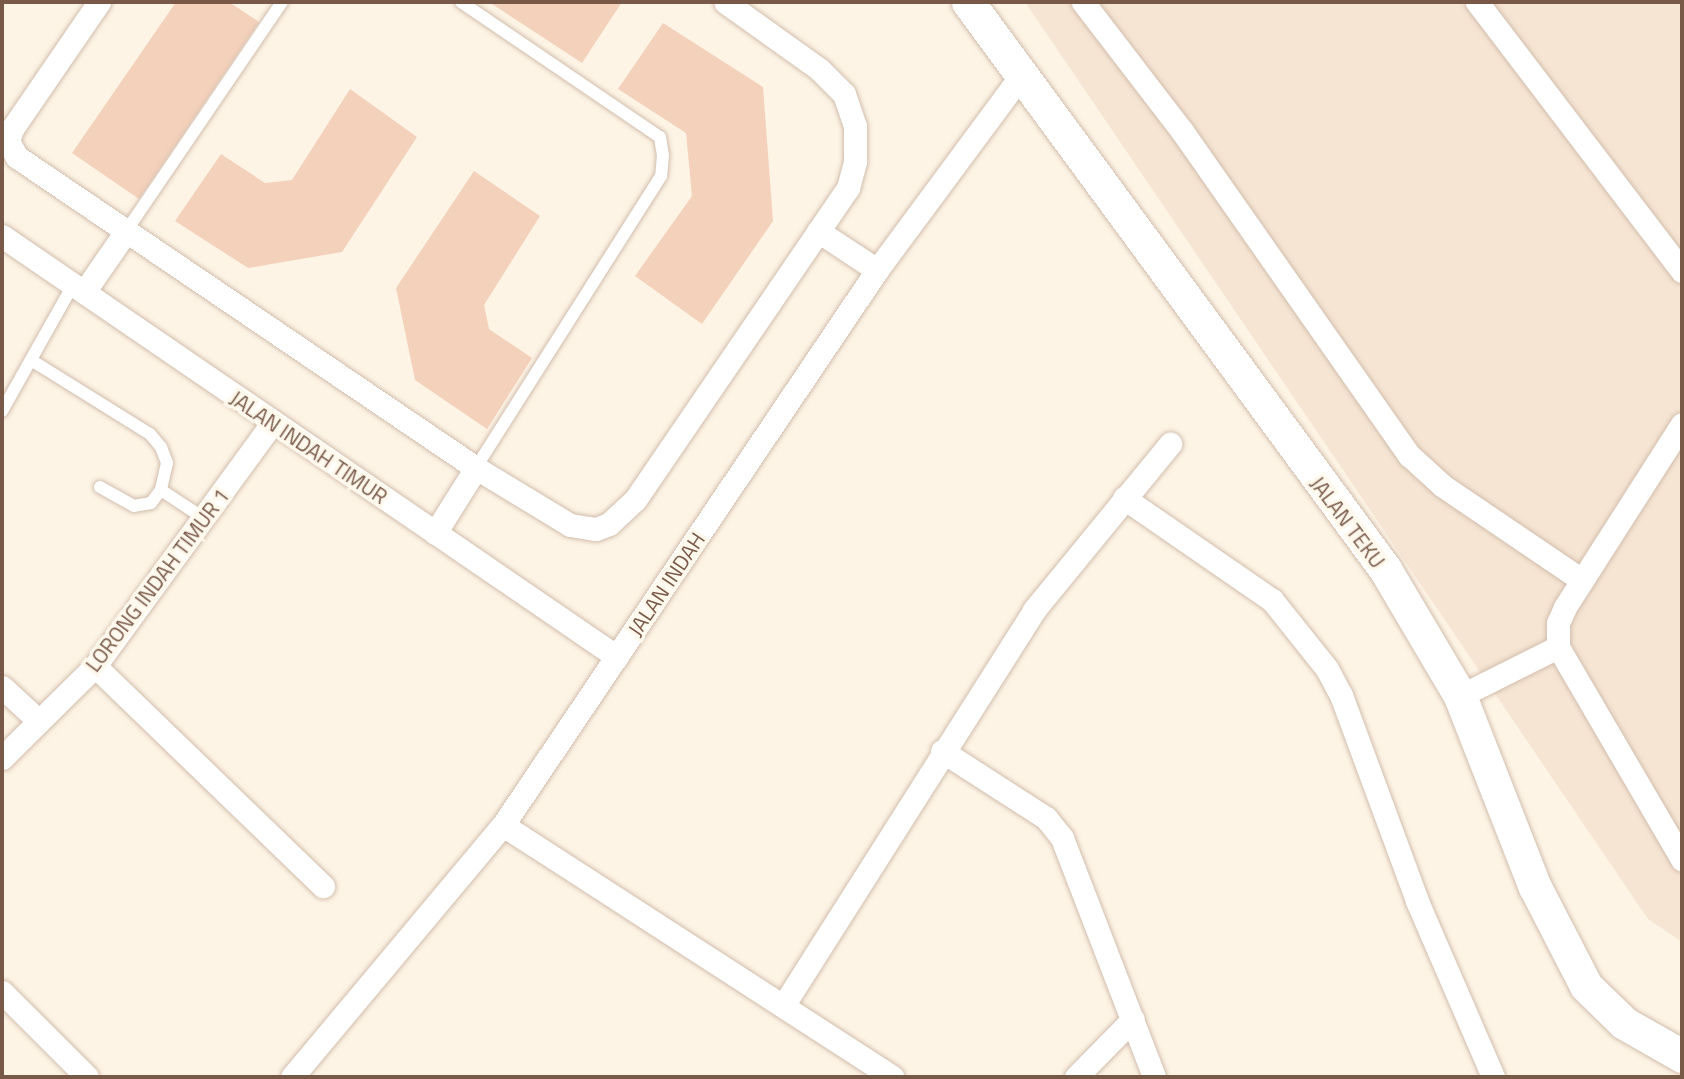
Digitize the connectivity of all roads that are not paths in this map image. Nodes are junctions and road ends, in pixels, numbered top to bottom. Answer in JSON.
{"nodes":[{"id":1,"x":99,"y":2,"type":"edge"},
{"id":2,"x":282,"y":2,"type":"edge"},
{"id":3,"x":461,"y":2,"type":"edge"},
{"id":4,"x":725,"y":2,"type":"edge"},
{"id":5,"x":968,"y":2,"type":"edge"},
{"id":6,"x":1083,"y":2,"type":"edge"},
{"id":7,"x":1477,"y":2,"type":"edge"},
{"id":8,"x":1020,"y":77,"type":"junction"},
{"id":9,"x":127,"y":230,"type":"junction"},
{"id":10,"x":818,"y":231,"type":"junction"},
{"id":11,"x":2,"y":236,"type":"edge"},
{"id":12,"x":877,"y":270,"type":"junction"},
{"id":13,"x":1682,"y":271,"type":"edge"},
{"id":14,"x":78,"y":289,"type":"junction"},
{"id":15,"x":31,"y":360,"type":"junction"},
{"id":16,"x":2,"y":411,"type":"edge"},
{"id":17,"x":273,"y":422,"type":"junction"},
{"id":18,"x":1682,"y":424,"type":"edge"},
{"id":19,"x":1170,"y":444,"type":"dead end"},
{"id":20,"x":476,"y":468,"type":"junction"},
{"id":21,"x":100,"y":487,"type":"dead end"},
{"id":22,"x":161,"y":490,"type":"junction"},
{"id":23,"x":1124,"y":498,"type":"junction"},
{"id":24,"x":206,"y":520,"type":"junction"},
{"id":25,"x":435,"y":533,"type":"junction"},
{"id":26,"x":1582,"y":580,"type":"junction"},
{"id":27,"x":1558,"y":647,"type":"junction"},
{"id":28,"x":617,"y":657,"type":"junction"},
{"id":29,"x":95,"y":666,"type":"junction"},
{"id":30,"x":2,"y":687,"type":"edge"},
{"id":31,"x":1460,"y":696,"type":"junction"},
{"id":32,"x":39,"y":721,"type":"junction"},
{"id":33,"x":942,"y":751,"type":"junction"},
{"id":34,"x":2,"y":758,"type":"edge"},
{"id":35,"x":503,"y":825,"type":"junction"},
{"id":36,"x":1682,"y":859,"type":"edge"},
{"id":37,"x":323,"y":886,"type":"dead end"},
{"id":38,"x":2,"y":992,"type":"edge"},
{"id":39,"x":783,"y":1006,"type":"junction"},
{"id":40,"x":1133,"y":1019,"type":"junction"},
{"id":41,"x":1682,"y":1056,"type":"edge"},
{"id":42,"x":302,"y":1074,"type":"edge"},
{"id":43,"x":87,"y":1077,"type":"edge"},
{"id":44,"x":893,"y":1077,"type":"edge"},
{"id":45,"x":1076,"y":1077,"type":"edge"},
{"id":46,"x":1154,"y":1077,"type":"edge"},
{"id":47,"x":1493,"y":1077,"type":"edge"}],
"edges":[{"from":1,"to":9,"type":"street"},
{"from":2,"to":9,"type":"lane"},
{"from":3,"to":20,"type":"lane"},
{"from":4,"to":10,"type":"street"},
{"from":5,"to":8,"type":"main road","name":"JALAN TEKU"},
{"from":6,"to":26,"type":"street"},
{"from":7,"to":13,"type":"street"},
{"from":8,"to":12,"type":"street","name":"JALAN INDAH"},
{"from":8,"to":31,"type":"main road","name":"JALAN TEKU"},
{"from":9,"to":14,"type":"street"},
{"from":9,"to":20,"type":"street"},
{"from":10,"to":12,"type":"street"},
{"from":10,"to":20,"type":"street"},
{"from":11,"to":14,"type":"street","name":"JALAN INDAH TIMUR"},
{"from":12,"to":28,"type":"street","name":"JALAN INDAH"},
{"from":14,"to":15,"type":"lane"},
{"from":14,"to":17,"type":"street","name":"JALAN INDAH TIMUR"},
{"from":15,"to":16,"type":"lane"},
{"from":15,"to":22,"type":"lane"},
{"from":17,"to":24,"type":"street","name":"LORONG INDAH TIMUR 1"},
{"from":17,"to":25,"type":"street","name":"JALAN INDAH TIMUR"},
{"from":18,"to":26,"type":"street"},
{"from":19,"to":23,"type":"street"},
{"from":20,"to":25,"type":"street"},
{"from":21,"to":22,"type":"lane"},
{"from":22,"to":24,"type":"lane"},
{"from":23,"to":33,"type":"street"},
{"from":23,"to":47,"type":"street"},
{"from":24,"to":29,"type":"street","name":"LORONG INDAH TIMUR 1"},
{"from":25,"to":28,"type":"street","name":"JALAN INDAH TIMUR"},
{"from":26,"to":27,"type":"street"},
{"from":27,"to":31,"type":"street"},
{"from":27,"to":36,"type":"street"},
{"from":28,"to":35,"type":"street","name":"JALAN INDAH"},
{"from":29,"to":32,"type":"street","name":"LORONG INDAH TIMUR 1"},
{"from":29,"to":37,"type":"street"},
{"from":30,"to":32,"type":"street"},
{"from":31,"to":41,"type":"main road","name":"JALAN TEKU"},
{"from":32,"to":34,"type":"street","name":"LORONG INDAH TIMUR 1"},
{"from":33,"to":39,"type":"street"},
{"from":33,"to":40,"type":"street"},
{"from":35,"to":39,"type":"street"},
{"from":35,"to":42,"type":"street","name":"JALAN INDAH"},
{"from":38,"to":43,"type":"street"},
{"from":39,"to":44,"type":"street"},
{"from":40,"to":45,"type":"street"},
{"from":40,"to":46,"type":"street"}]}
